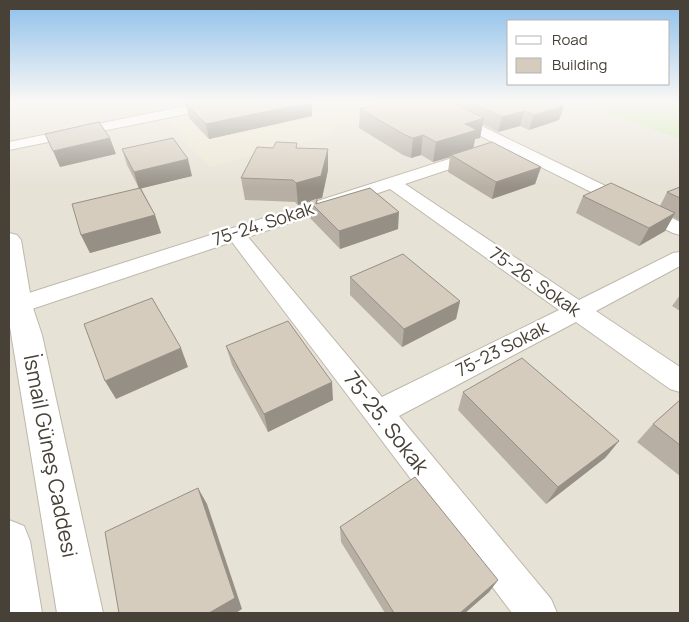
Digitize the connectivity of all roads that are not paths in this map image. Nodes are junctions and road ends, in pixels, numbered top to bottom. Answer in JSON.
{"nodes":[{"id":1,"x":87,"y":130,"type":"edge"},
{"id":2,"x":478,"y":130,"type":"edge"},
{"id":3,"x":508,"y":145,"type":"junction"},
{"id":4,"x":9,"y":146,"type":"edge"},
{"id":5,"x":391,"y":182,"type":"junction"},
{"id":6,"x":680,"y":229,"type":"edge"},
{"id":7,"x":235,"y":233,"type":"junction"},
{"id":8,"x":9,"y":240,"type":"edge"},
{"id":9,"x":680,"y":258,"type":"edge"},
{"id":10,"x":578,"y":311,"type":"junction"},
{"id":11,"x":18,"y":327,"type":"edge"},
{"id":12,"x":680,"y":381,"type":"edge"},
{"id":13,"x":378,"y":413,"type":"junction"},
{"id":14,"x":9,"y":540,"type":"edge"},
{"id":15,"x":19,"y":613,"type":"edge"},
{"id":16,"x":80,"y":613,"type":"edge"},
{"id":17,"x":537,"y":613,"type":"edge"}],
"edges":[{"from":1,"to":4,"type":"street"},
{"from":2,"to":3,"type":"street"},
{"from":3,"to":5,"type":"street","name":"75-24. Sokak"},
{"from":3,"to":6,"type":"street"},
{"from":5,"to":7,"type":"street","name":"75-24. Sokak"},
{"from":5,"to":10,"type":"street","name":"75-26. Sokak"},
{"from":7,"to":11,"type":"street","name":"75-24. Sokak"},
{"from":7,"to":13,"type":"street","name":"75-25. Sokak"},
{"from":8,"to":11,"type":"street","name":"İsmail Güneş Caddesi"},
{"from":9,"to":10,"type":"street","name":"75-23 Sokak"},
{"from":10,"to":12,"type":"street","name":"75-26. Sokak"},
{"from":10,"to":13,"type":"street","name":"75-23 Sokak"},
{"from":11,"to":16,"type":"street","name":"İsmail Güneş Caddesi"},
{"from":13,"to":17,"type":"street","name":"75-25. Sokak"},
{"from":14,"to":15,"type":"street"}]}
